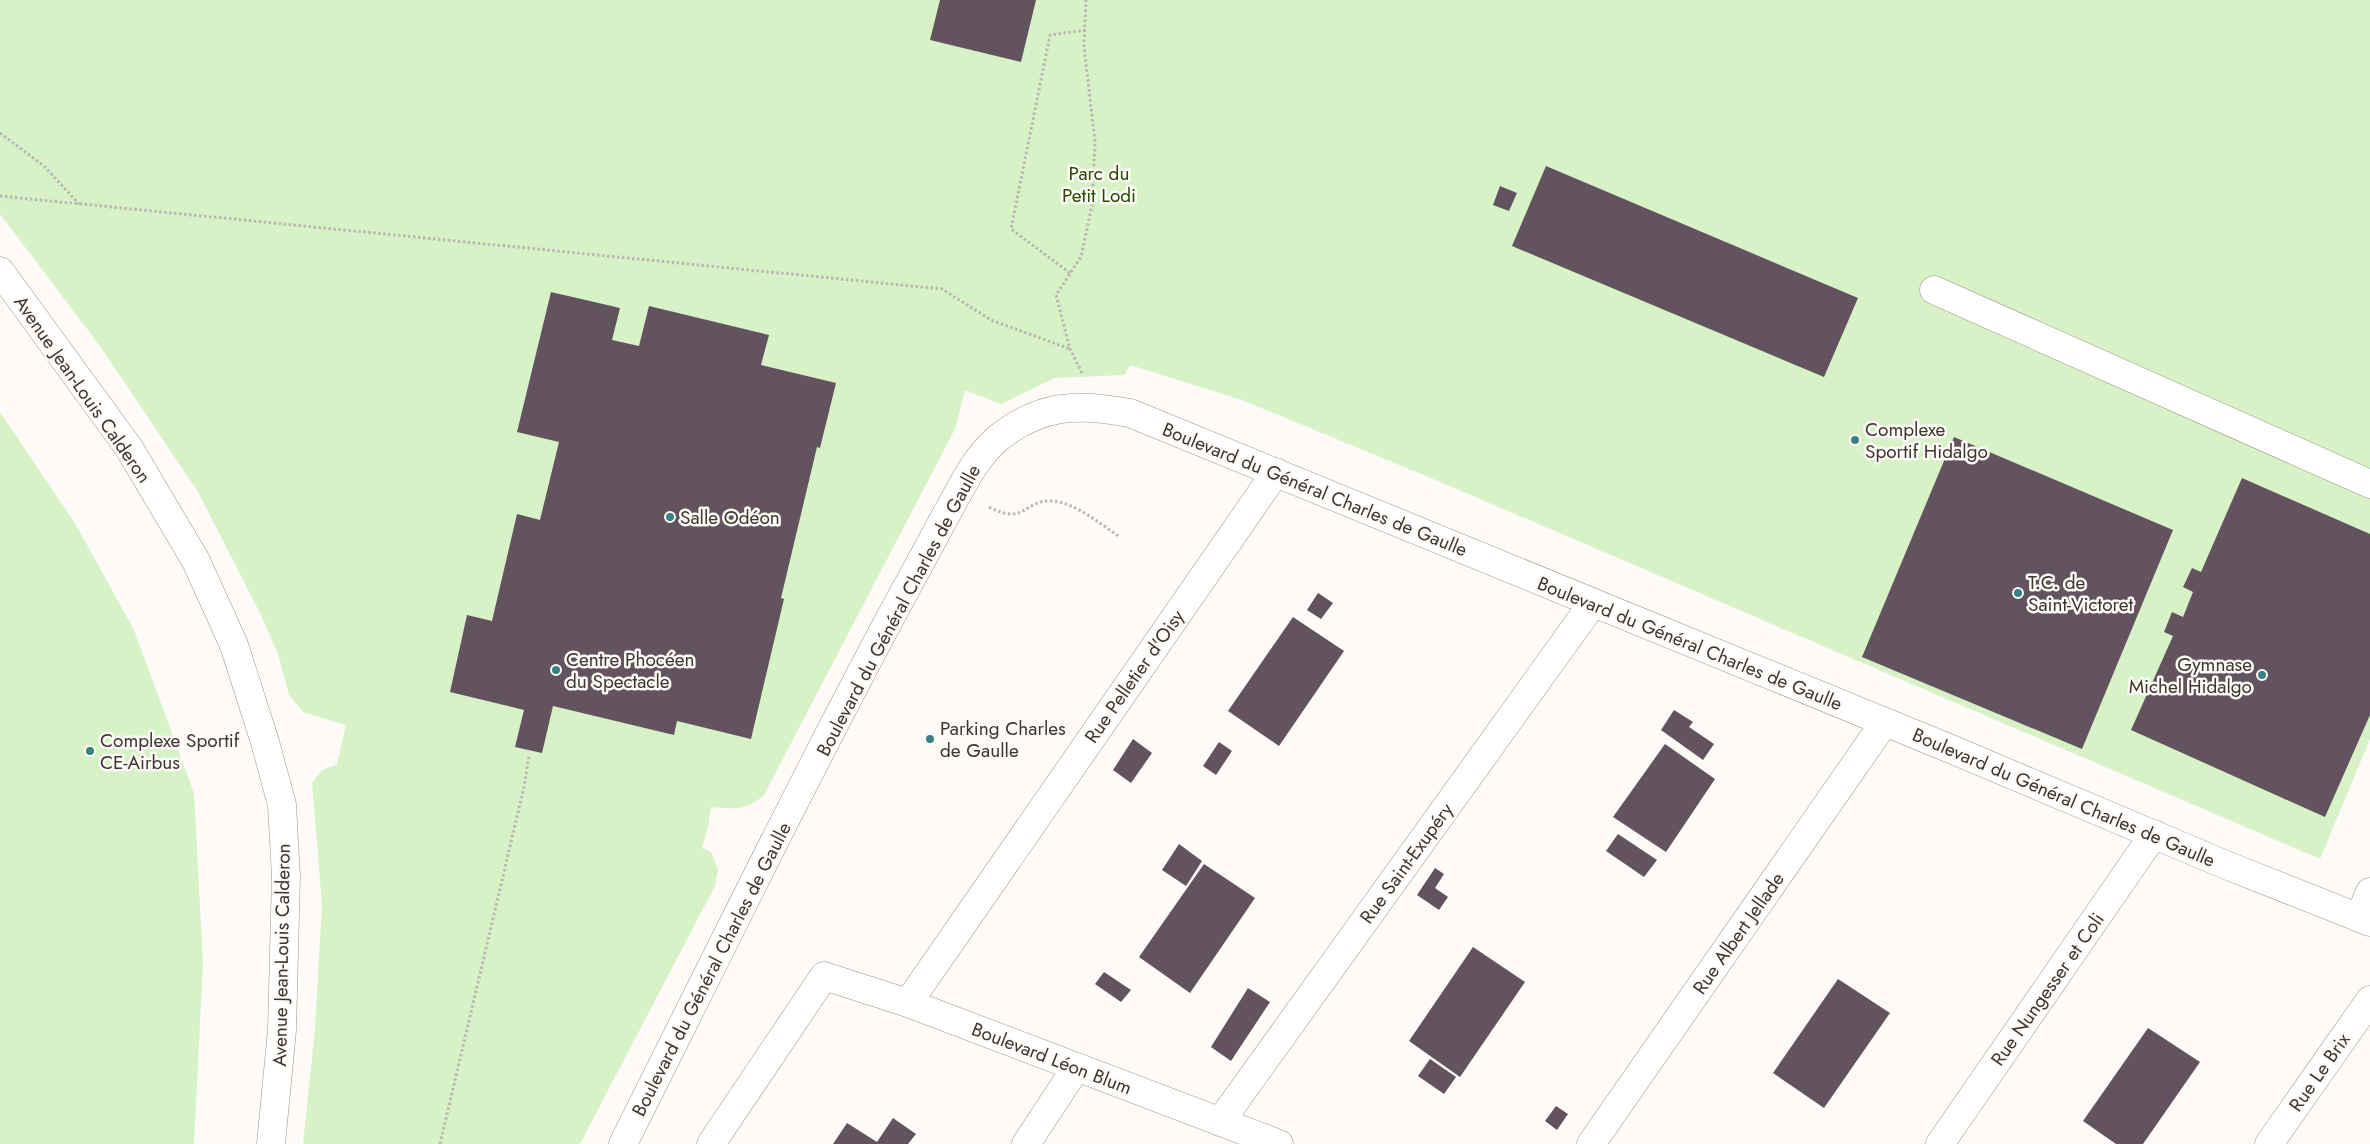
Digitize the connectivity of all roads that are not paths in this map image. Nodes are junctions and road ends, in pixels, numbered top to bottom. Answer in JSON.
{"nodes":[{"id":1,"x":0,"y":272,"type":"edge"},
{"id":2,"x":1934,"y":290,"type":"dead end"},
{"id":3,"x":1276,"y":472,"type":"junction"},
{"id":4,"x":2370,"y":484,"type":"edge"},
{"id":5,"x":1593,"y":603,"type":"junction"},
{"id":6,"x":1884,"y":722,"type":"junction"},
{"id":7,"x":2154,"y":834,"type":"junction"},
{"id":8,"x":2370,"y":892,"type":"edge"},
{"id":9,"x":2364,"y":920,"type":"edge"},
{"id":10,"x":2370,"y":1000,"type":"edge"},
{"id":11,"x":908,"y":1003,"type":"junction"},
{"id":12,"x":1076,"y":1068,"type":"junction"},
{"id":13,"x":1220,"y":1122,"type":"junction"},
{"id":14,"x":272,"y":1144,"type":"edge"},
{"id":15,"x":623,"y":1144,"type":"edge"},
{"id":16,"x":711,"y":1144,"type":"edge"},
{"id":17,"x":1026,"y":1144,"type":"edge"},
{"id":18,"x":1278,"y":1144,"type":"edge"},
{"id":19,"x":1591,"y":1144,"type":"edge"},
{"id":20,"x":1940,"y":1144,"type":"edge"},
{"id":21,"x":2269,"y":1144,"type":"edge"}],
"edges":[{"from":1,"to":14,"type":"street","name":"Avenue Jean-Louis Calderon"},
{"from":2,"to":4,"type":"street"},
{"from":3,"to":5,"type":"street","name":"Boulevard du Général Charles de Gaulle"},
{"from":3,"to":11,"type":"street","name":"Rue Pelletier d'Oisy"},
{"from":3,"to":15,"type":"street","name":"Boulevard du Général Charles de Gaulle"},
{"from":5,"to":6,"type":"street","name":"Boulevard du Général Charles de Gaulle"},
{"from":5,"to":13,"type":"street","name":"Rue Saint-Exupéry"},
{"from":6,"to":7,"type":"street","name":"Boulevard du Général Charles de Gaulle"},
{"from":6,"to":19,"type":"street","name":"Rue Albert Jellade"},
{"from":7,"to":9,"type":"street","name":"Boulevard du Général Charles de Gaulle"},
{"from":7,"to":20,"type":"street","name":"Rue Nungesser et Coli"},
{"from":8,"to":9,"type":"street"},
{"from":10,"to":21,"type":"street","name":"Rue Le Brix"},
{"from":11,"to":12,"type":"street","name":"Boulevard Léon Blum"},
{"from":11,"to":16,"type":"street","name":"Boulevard Léon Blum"},
{"from":12,"to":13,"type":"street","name":"Boulevard Léon Blum"},
{"from":12,"to":17,"type":"street"},
{"from":13,"to":18,"type":"street","name":"Boulevard Léon Blum"}]}
